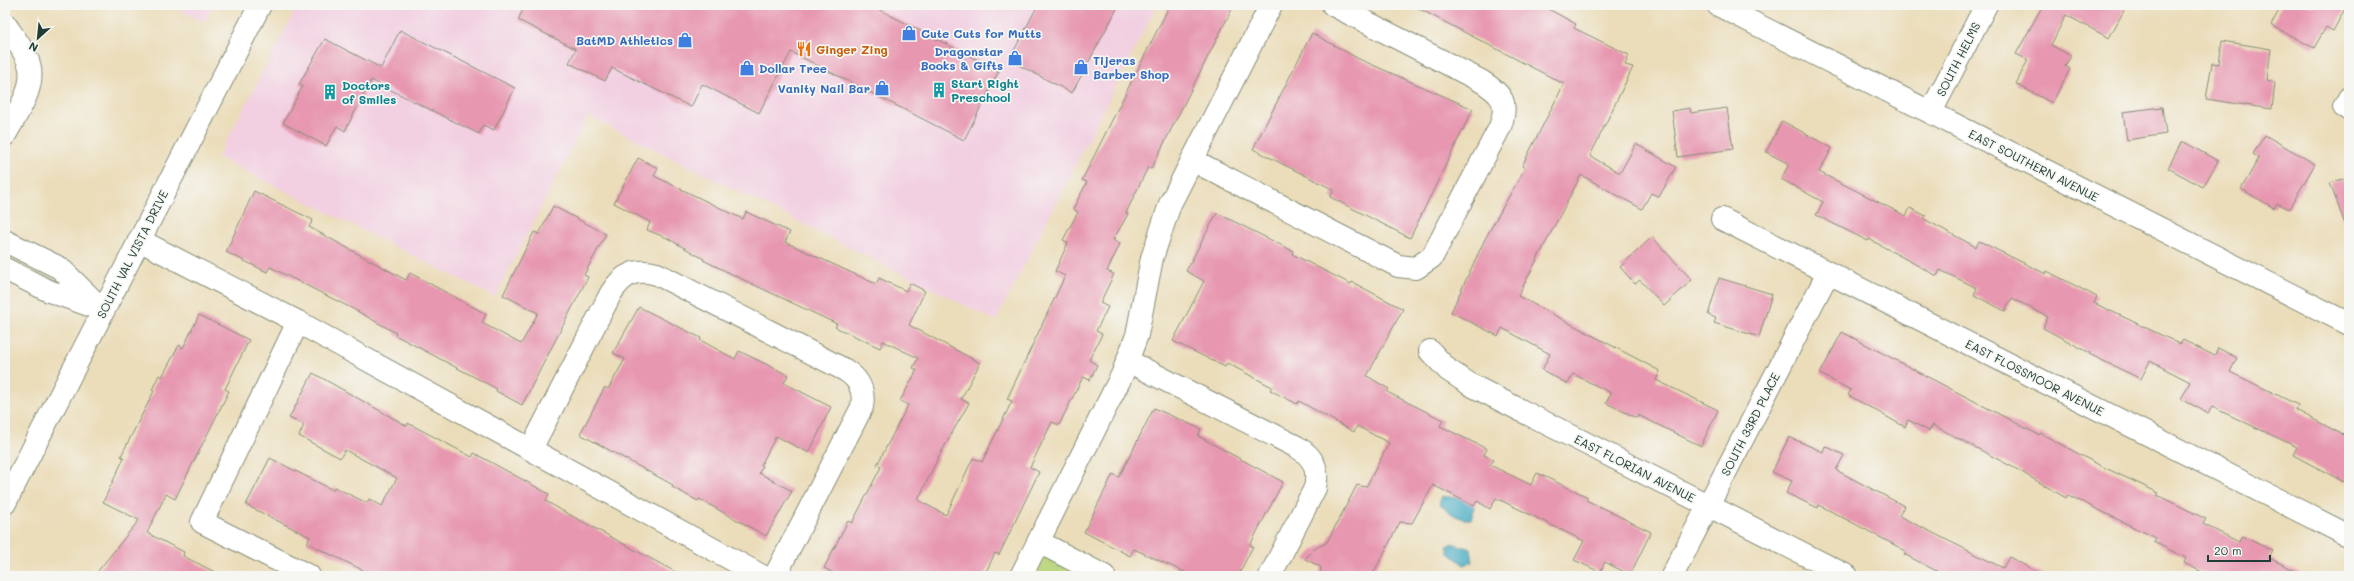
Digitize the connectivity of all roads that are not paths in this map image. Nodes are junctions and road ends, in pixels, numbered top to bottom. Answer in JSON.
{"nodes":[{"id":1,"x":260,"y":5,"type":"edge"},
{"id":2,"x":1271,"y":5,"type":"edge"},
{"id":3,"x":1333,"y":5,"type":"edge"},
{"id":4,"x":1718,"y":5,"type":"edge"},
{"id":5,"x":1986,"y":5,"type":"edge"},
{"id":6,"x":5,"y":24,"type":"edge"},
{"id":7,"x":1931,"y":112,"type":"junction"},
{"id":8,"x":5,"y":135,"type":"edge"},
{"id":9,"x":1192,"y":160,"type":"junction"},
{"id":10,"x":1722,"y":219,"type":"dead end"},
{"id":11,"x":139,"y":240,"type":"junction"},
{"id":12,"x":5,"y":241,"type":"edge"},
{"id":13,"x":5,"y":269,"type":"edge"},
{"id":14,"x":1828,"y":273,"type":"junction"},
{"id":15,"x":104,"y":310,"type":"junction"},
{"id":16,"x":298,"y":322,"type":"junction"},
{"id":17,"x":2349,"y":324,"type":"edge"},
{"id":18,"x":1430,"y":351,"type":"dead end"},
{"id":19,"x":1128,"y":361,"type":"junction"},
{"id":20,"x":531,"y":449,"type":"junction"},
{"id":21,"x":5,"y":503,"type":"edge"},
{"id":22,"x":1708,"y":506,"type":"junction"},
{"id":23,"x":2349,"y":536,"type":"edge"},
{"id":24,"x":1038,"y":542,"type":"junction"},
{"id":25,"x":309,"y":576,"type":"edge"},
{"id":26,"x":762,"y":576,"type":"edge"},
{"id":27,"x":775,"y":576,"type":"edge"},
{"id":28,"x":1021,"y":576,"type":"edge"},
{"id":29,"x":1104,"y":576,"type":"edge"},
{"id":30,"x":1270,"y":576,"type":"edge"},
{"id":31,"x":1672,"y":576,"type":"edge"},
{"id":32,"x":1847,"y":576,"type":"edge"}],
"edges":[{"from":1,"to":11,"type":"street","name":"SOUTH VAL VISTA DRIVE"},
{"from":2,"to":9,"type":"street"},
{"from":3,"to":9,"type":"street"},
{"from":4,"to":7,"type":"street","name":"EAST SOUTHERN AVENUE"},
{"from":5,"to":7,"type":"street","name":"SOUTH HELMS"},
{"from":6,"to":8,"type":"street"},
{"from":7,"to":17,"type":"street","name":"EAST SOUTHERN AVENUE"},
{"from":9,"to":19,"type":"street"},
{"from":10,"to":14,"type":"street","name":"EAST FLOSSMOOR AVENUE"},
{"from":11,"to":15,"type":"street","name":"SOUTH VAL VISTA DRIVE"},
{"from":11,"to":16,"type":"street"},
{"from":12,"to":15,"type":"street"},
{"from":13,"to":15,"type":"street"},
{"from":14,"to":22,"type":"street","name":"SOUTH 33RD PLACE"},
{"from":14,"to":23,"type":"street","name":"EAST FLOSSMOOR AVENUE"},
{"from":15,"to":21,"type":"street","name":"SOUTH VAL VISTA DRIVE"},
{"from":16,"to":20,"type":"street"},
{"from":16,"to":25,"type":"street"},
{"from":18,"to":22,"type":"street","name":"EAST FLORIAN AVENUE"},
{"from":19,"to":24,"type":"street"},
{"from":19,"to":30,"type":"street"},
{"from":20,"to":26,"type":"street"},
{"from":20,"to":27,"type":"street"},
{"from":22,"to":31,"type":"street","name":"SOUTH 33RD PLACE"},
{"from":22,"to":32,"type":"street","name":"EAST FLORIAN AVENUE"},
{"from":24,"to":28,"type":"street"},
{"from":24,"to":29,"type":"street"}]}
